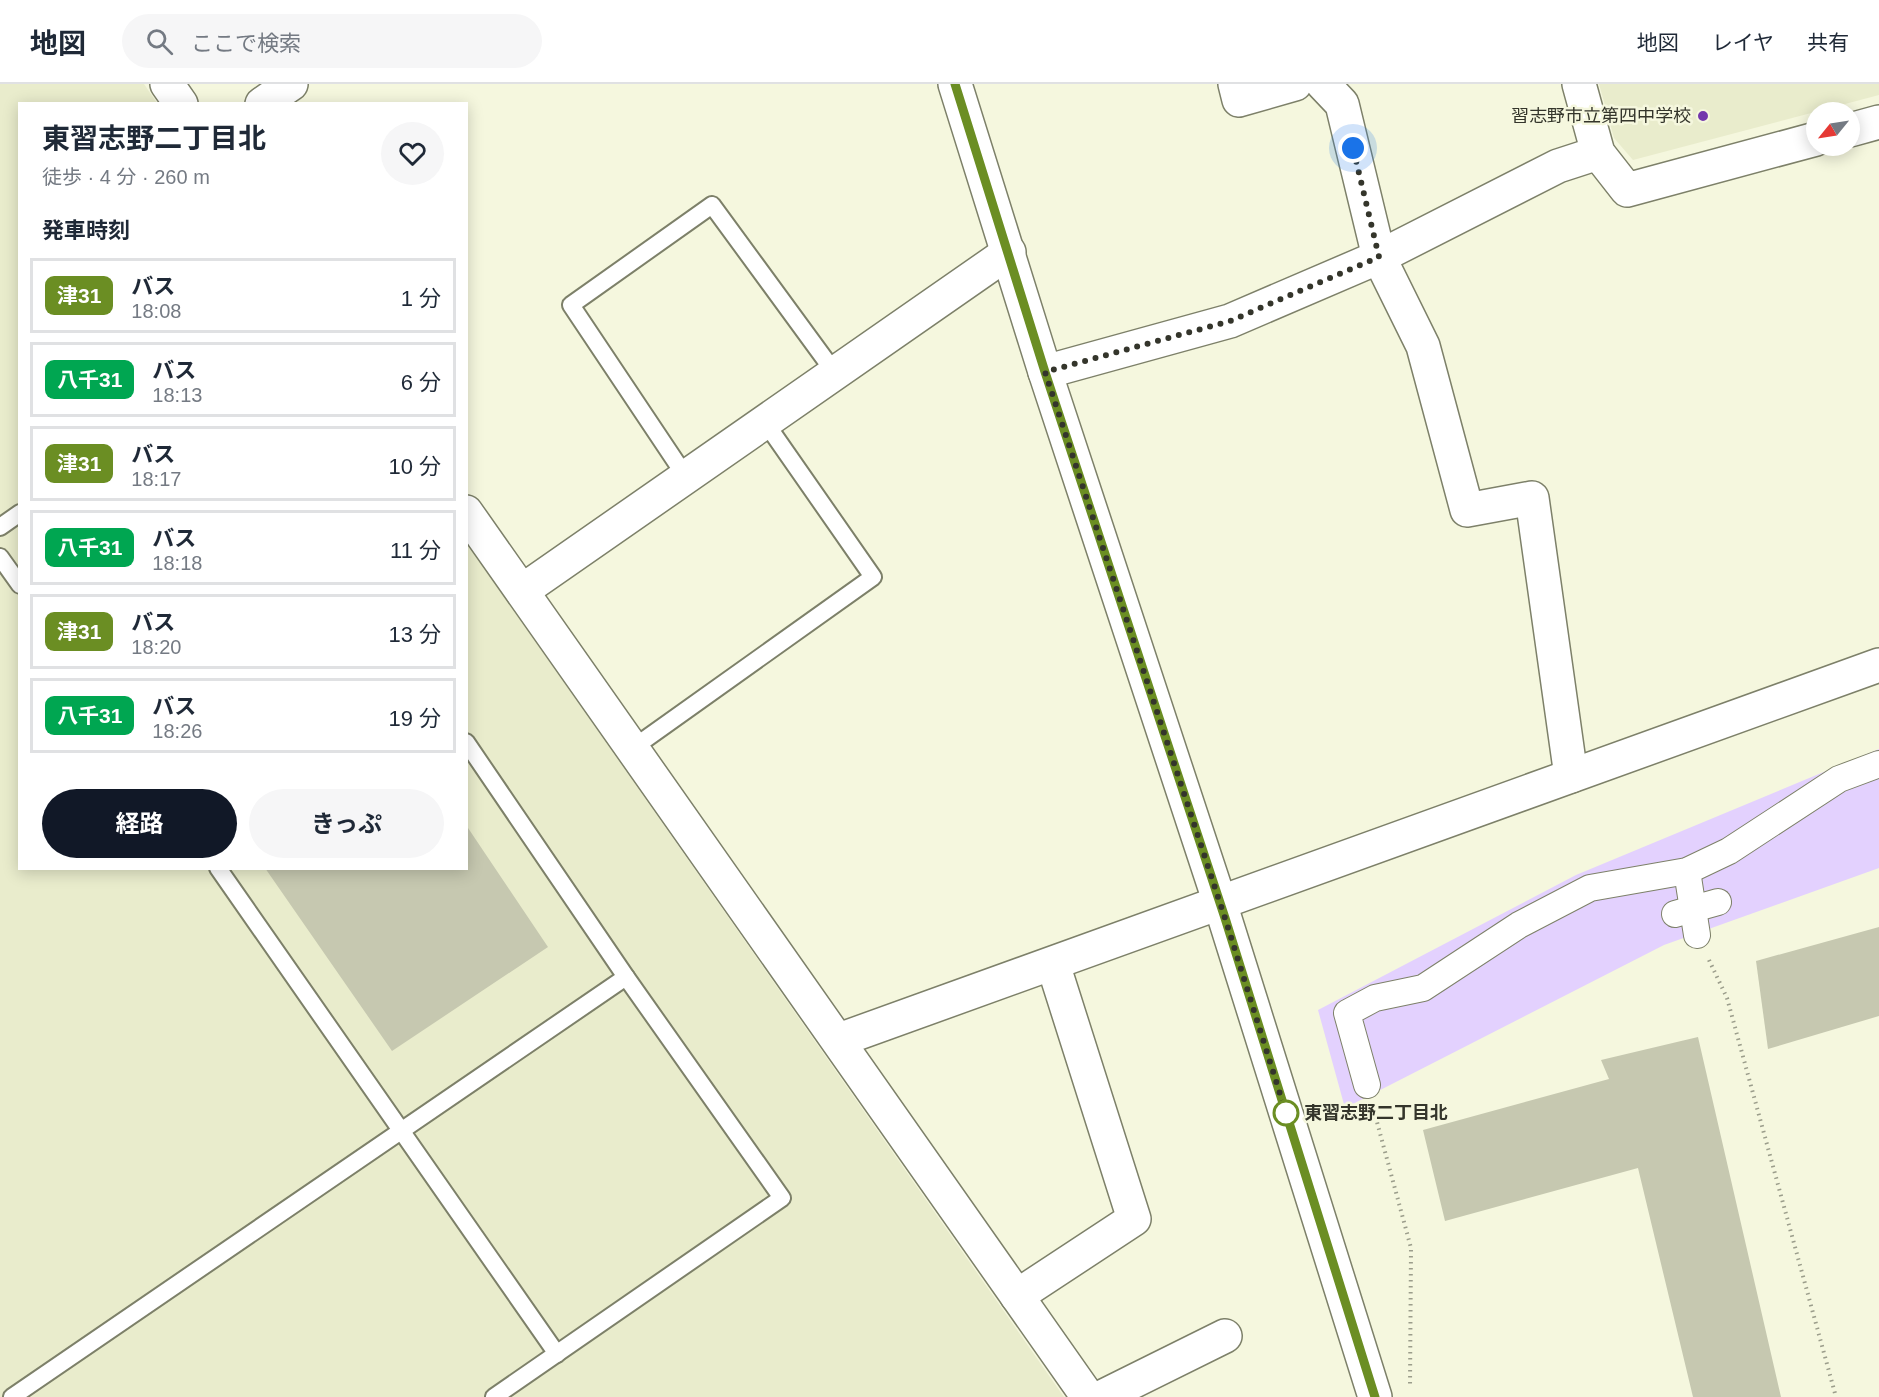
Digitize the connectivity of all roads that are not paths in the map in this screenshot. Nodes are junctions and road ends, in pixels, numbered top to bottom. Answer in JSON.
{"nodes":[{"id":1,"x":167,"y":84,"type":"edge"},
{"id":2,"x":291,"y":84,"type":"edge"},
{"id":3,"x":955,"y":84,"type":"edge"},
{"id":4,"x":1235,"y":84,"type":"edge"},
{"id":5,"x":1295,"y":84,"type":"edge"},
{"id":6,"x":1323,"y":84,"type":"edge"},
{"id":7,"x":1579,"y":84,"type":"edge"},
{"id":8,"x":180,"y":102,"type":"edge"},
{"id":9,"x":265,"y":102,"type":"edge"},
{"id":10,"x":1879,"y":122,"type":"edge"},
{"id":11,"x":1860,"y":127,"type":"edge"},
{"id":12,"x":1806,"y":142,"type":"edge"},
{"id":13,"x":1598,"y":153,"type":"junction"},
{"id":14,"x":1009,"y":252,"type":"junction"},
{"id":15,"x":1379,"y":257,"type":"junction"},
{"id":16,"x":1045,"y":372,"type":"junction"},
{"id":17,"x":835,"y":373,"type":"junction"},
{"id":18,"x":765,"y":422,"type":"junction"},
{"id":19,"x":686,"y":477,"type":"junction"},
{"id":20,"x":18,"y":514,"type":"edge"},
{"id":21,"x":468,"y":515,"type":"edge"},
{"id":22,"x":0,"y":527,"type":"edge"},
{"id":23,"x":0,"y":557,"type":"edge"},
{"id":24,"x":18,"y":582,"type":"edge"},
{"id":25,"x":522,"y":591,"type":"junction"},
{"id":26,"x":1879,"y":665,"type":"edge"},
{"id":27,"x":468,"y":745,"type":"edge"},
{"id":28,"x":633,"y":748,"type":"junction"},
{"id":29,"x":1879,"y":764,"type":"edge"},
{"id":30,"x":1571,"y":776,"type":"junction"},
{"id":31,"x":219,"y":870,"type":"edge"},
{"id":32,"x":1688,"y":871,"type":"junction"},
{"id":33,"x":1718,"y":902,"type":"dead end"},
{"id":34,"x":1220,"y":903,"type":"junction"},
{"id":35,"x":1684,"y":912,"type":"junction"},
{"id":36,"x":1697,"y":935,"type":"road end"},
{"id":37,"x":1053,"y":964,"type":"junction"},
{"id":38,"x":626,"y":977,"type":"junction"},
{"id":39,"x":838,"y":1040,"type":"junction"},
{"id":40,"x":1367,"y":1085,"type":"road end"},
{"id":41,"x":401,"y":1131,"type":"junction"},
{"id":42,"x":1017,"y":1296,"type":"junction"},
{"id":43,"x":1225,"y":1336,"type":"dead end"},
{"id":44,"x":557,"y":1354,"type":"junction"},
{"id":45,"x":12,"y":1397,"type":"edge"},
{"id":46,"x":494,"y":1397,"type":"edge"},
{"id":47,"x":1088,"y":1397,"type":"edge"},
{"id":48,"x":1102,"y":1397,"type":"edge"},
{"id":49,"x":1375,"y":1397,"type":"edge"}],
"edges":[{"from":1,"to":8,"type":"street"},
{"from":2,"to":9,"type":"street"},
{"from":3,"to":14,"type":"street"},
{"from":4,"to":5,"type":"street"},
{"from":6,"to":15,"type":"street"},
{"from":7,"to":13,"type":"street"},
{"from":10,"to":11,"type":"street"},
{"from":12,"to":13,"type":"street"},
{"from":13,"to":15,"type":"street"},
{"from":14,"to":16,"type":"street"},
{"from":14,"to":17,"type":"street"},
{"from":15,"to":16,"type":"street"},
{"from":15,"to":30,"type":"street"},
{"from":16,"to":34,"type":"street"},
{"from":17,"to":18,"type":"street"},
{"from":17,"to":19,"type":"lane"},
{"from":18,"to":19,"type":"street"},
{"from":18,"to":28,"type":"lane"},
{"from":19,"to":25,"type":"street"},
{"from":20,"to":22,"type":"lane"},
{"from":21,"to":25,"type":"street"},
{"from":23,"to":24,"type":"lane"},
{"from":25,"to":28,"type":"street"},
{"from":26,"to":30,"type":"street"},
{"from":27,"to":38,"type":"lane"},
{"from":28,"to":39,"type":"street"},
{"from":29,"to":32,"type":"street"},
{"from":30,"to":34,"type":"street"},
{"from":31,"to":41,"type":"lane"},
{"from":32,"to":35,"type":"street"},
{"from":32,"to":40,"type":"street"},
{"from":33,"to":35,"type":"street"},
{"from":34,"to":37,"type":"street"},
{"from":34,"to":49,"type":"street"},
{"from":35,"to":36,"type":"street"},
{"from":37,"to":39,"type":"street"},
{"from":37,"to":42,"type":"street"},
{"from":38,"to":41,"type":"lane"},
{"from":38,"to":44,"type":"lane"},
{"from":39,"to":42,"type":"street"},
{"from":41,"to":44,"type":"lane"},
{"from":41,"to":45,"type":"lane"},
{"from":42,"to":47,"type":"street"},
{"from":43,"to":48,"type":"street"},
{"from":44,"to":46,"type":"lane"}]}
